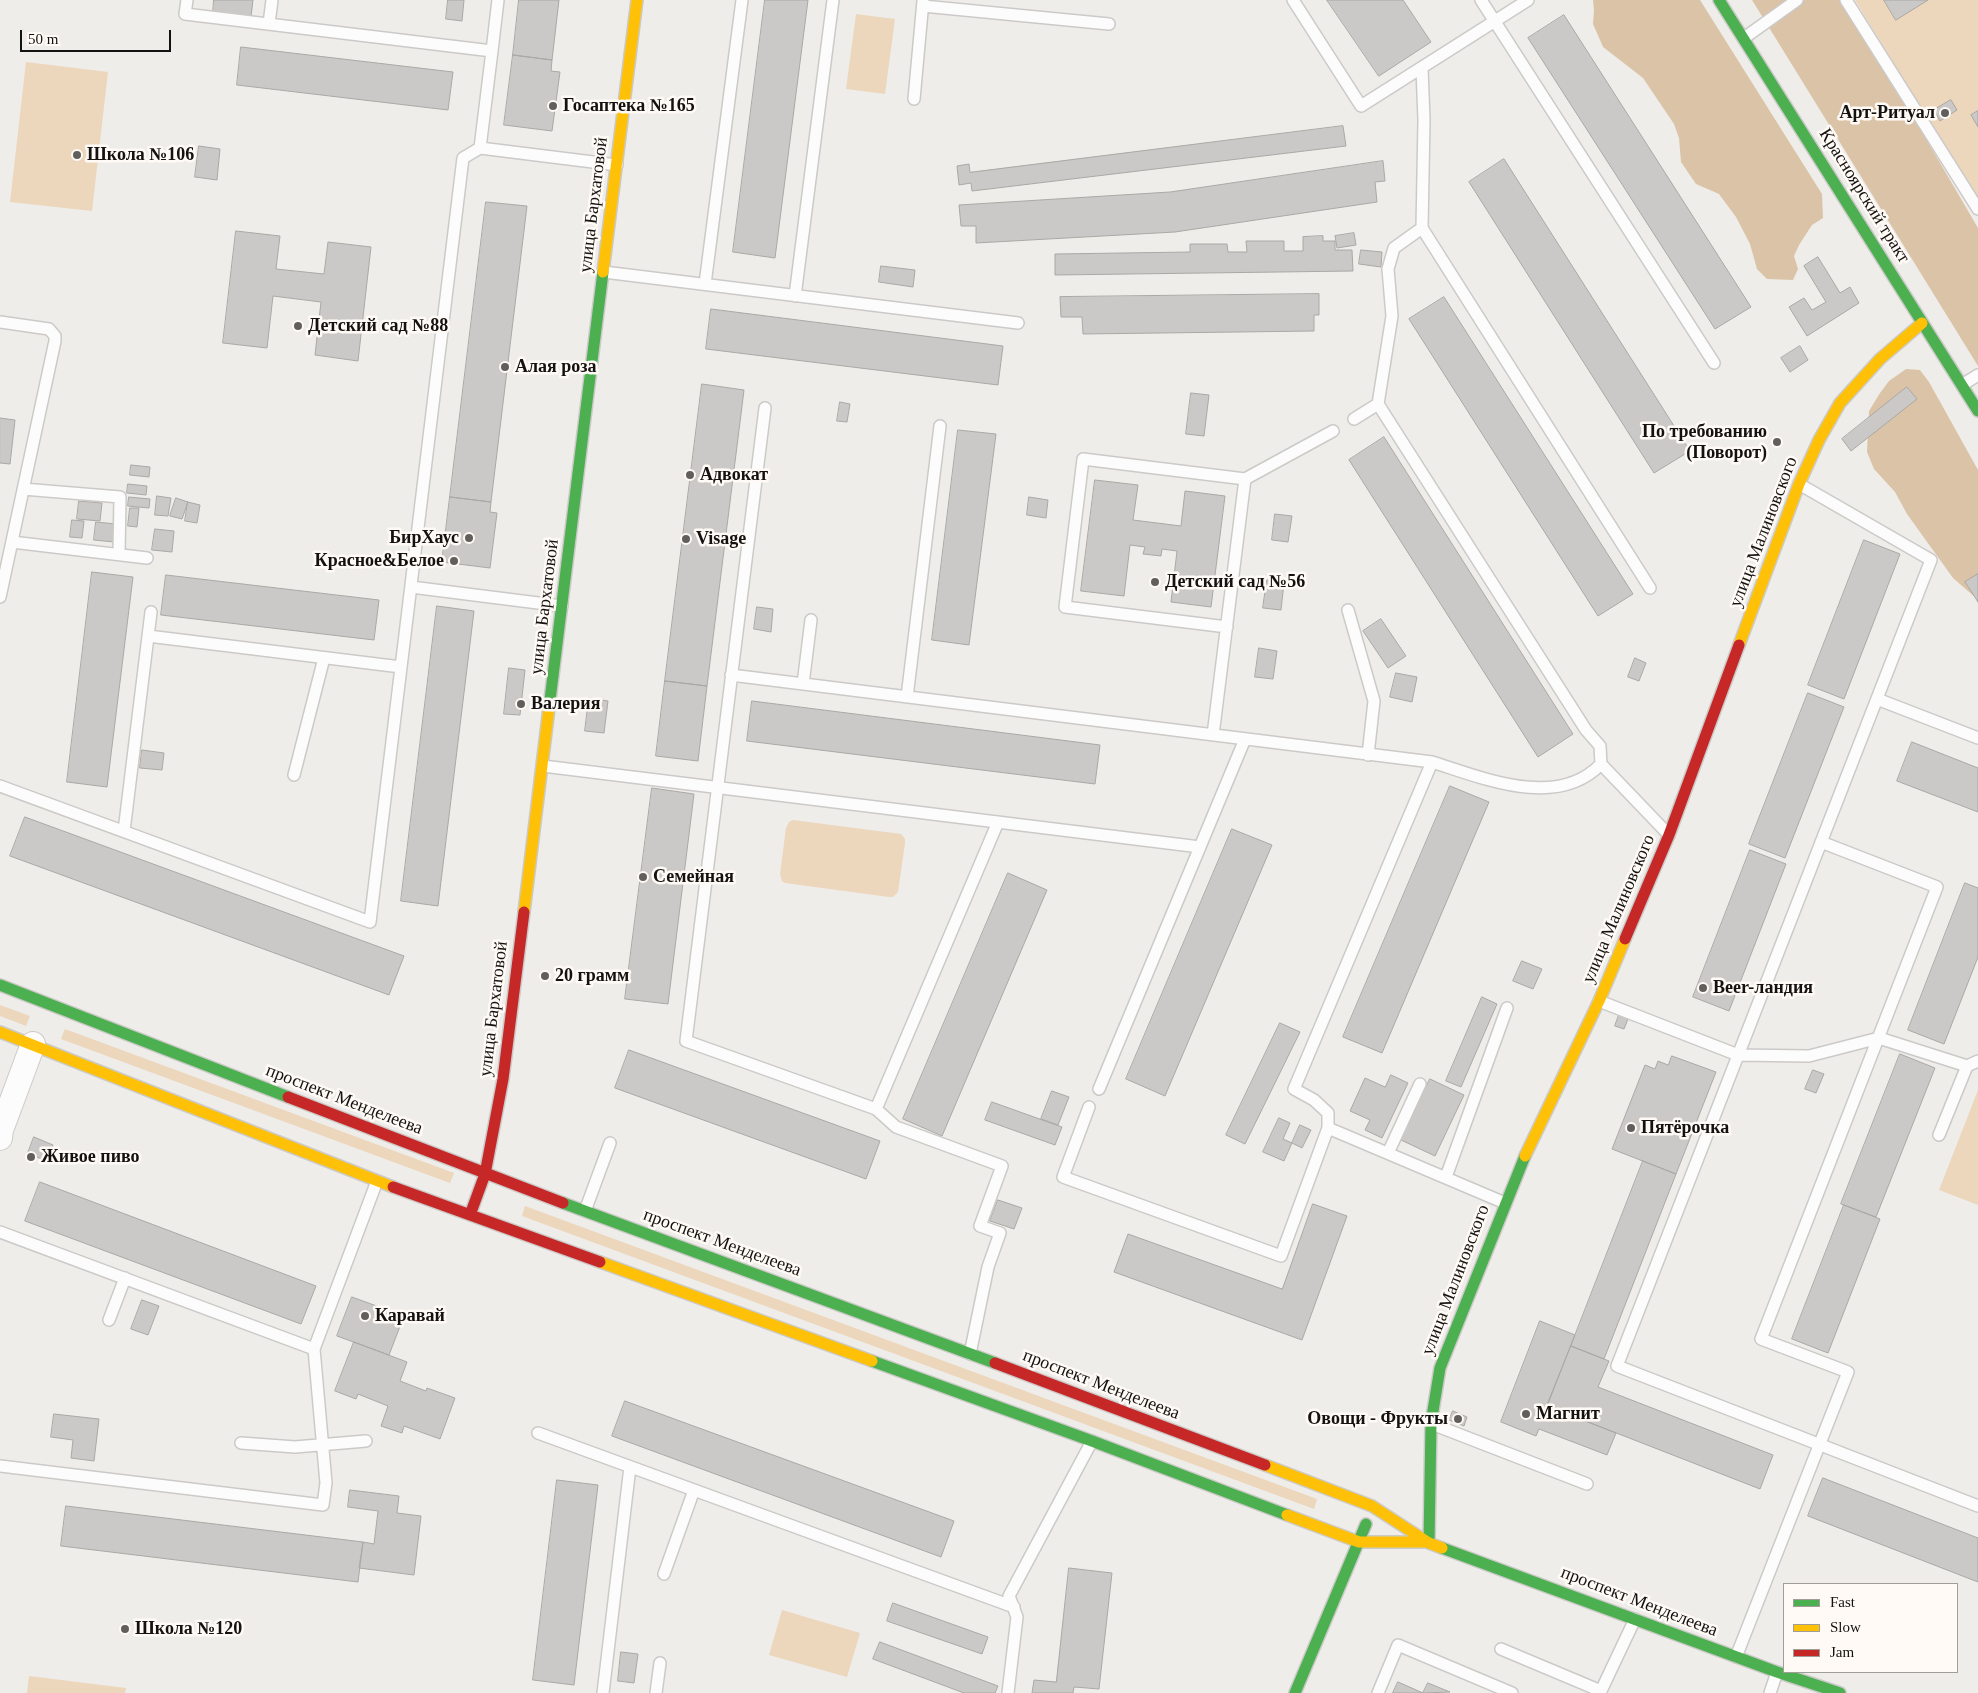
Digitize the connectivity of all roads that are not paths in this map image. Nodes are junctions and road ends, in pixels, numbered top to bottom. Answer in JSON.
{"nodes":[{"id":1,"x":187,"y":0,"type":"edge"},
{"id":2,"x":272,"y":0,"type":"edge"},
{"id":3,"x":498,"y":0,"type":"edge"},
{"id":4,"x":638,"y":0,"type":"edge"},
{"id":5,"x":742,"y":0,"type":"edge"},
{"id":6,"x":833,"y":0,"type":"edge"},
{"id":7,"x":1293,"y":0,"type":"edge"},
{"id":8,"x":1481,"y":0,"type":"edge"},
{"id":9,"x":1528,"y":0,"type":"edge"},
{"id":10,"x":1720,"y":0,"type":"edge"},
{"id":11,"x":1797,"y":0,"type":"edge"},
{"id":12,"x":1846,"y":0,"type":"edge"},
{"id":13,"x":923,"y":3,"type":"edge"},
{"id":14,"x":1495,"y":21,"type":"junction"},
{"id":15,"x":269,"y":24,"type":"junction"},
{"id":16,"x":1109,"y":24,"type":"dead end"},
{"id":17,"x":1744,"y":38,"type":"junction"},
{"id":18,"x":492,"y":51,"type":"junction"},
{"id":19,"x":1422,"y":68,"type":"junction"},
{"id":20,"x":914,"y":99,"type":"dead end"},
{"id":21,"x":480,"y":148,"type":"junction"},
{"id":22,"x":617,"y":165,"type":"junction"},
{"id":23,"x":1978,"y":209,"type":"edge"},
{"id":24,"x":1422,"y":228,"type":"junction"},
{"id":25,"x":604,"y":272,"type":"junction"},
{"id":26,"x":706,"y":284,"type":"junction"},
{"id":27,"x":795,"y":296,"type":"junction"},
{"id":28,"x":0,"y":322,"type":"edge"},
{"id":29,"x":1018,"y":323,"type":"dead end"},
{"id":30,"x":1922,"y":323,"type":"junction"},
{"id":31,"x":1714,"y":363,"type":"dead end"},
{"id":32,"x":1978,"y":375,"type":"edge"},
{"id":33,"x":1962,"y":385,"type":"junction"},
{"id":34,"x":1378,"y":404,"type":"junction"},
{"id":35,"x":765,"y":408,"type":"dead end"},
{"id":36,"x":1978,"y":411,"type":"edge"},
{"id":37,"x":1354,"y":419,"type":"dead end"},
{"id":38,"x":940,"y":426,"type":"dead end"},
{"id":39,"x":1333,"y":431,"type":"dead end"},
{"id":40,"x":1245,"y":479,"type":"junction"},
{"id":41,"x":1799,"y":484,"type":"junction"},
{"id":42,"x":23,"y":489,"type":"junction"},
{"id":43,"x":12,"y":542,"type":"junction"},
{"id":44,"x":119,"y":554,"type":"junction"},
{"id":45,"x":147,"y":558,"type":"dead end"},
{"id":46,"x":410,"y":587,"type":"junction"},
{"id":47,"x":1650,"y":588,"type":"dead end"},
{"id":48,"x":0,"y":597,"type":"edge"},
{"id":49,"x":562,"y":606,"type":"junction"},
{"id":50,"x":1348,"y":610,"type":"dead end"},
{"id":51,"x":151,"y":612,"type":"dead end"},
{"id":52,"x":811,"y":620,"type":"dead end"},
{"id":53,"x":1226,"y":627,"type":"junction"},
{"id":54,"x":148,"y":636,"type":"junction"},
{"id":55,"x":324,"y":658,"type":"junction"},
{"id":56,"x":401,"y":667,"type":"junction"},
{"id":57,"x":732,"y":675,"type":"junction"},
{"id":58,"x":803,"y":684,"type":"junction"},
{"id":59,"x":907,"y":697,"type":"junction"},
{"id":60,"x":1877,"y":699,"type":"junction"},
{"id":61,"x":1213,"y":735,"type":"junction"},
{"id":62,"x":1978,"y":738,"type":"edge"},
{"id":63,"x":1245,"y":739,"type":"junction"},
{"id":64,"x":1368,"y":755,"type":"junction"},
{"id":65,"x":1432,"y":762,"type":"junction"},
{"id":66,"x":1601,"y":764,"type":"junction"},
{"id":67,"x":543,"y":766,"type":"junction"},
{"id":68,"x":294,"y":775,"type":"dead end"},
{"id":69,"x":0,"y":786,"type":"edge"},
{"id":70,"x":717,"y":788,"type":"junction"},
{"id":71,"x":998,"y":822,"type":"junction"},
{"id":72,"x":124,"y":832,"type":"junction"},
{"id":73,"x":1669,"y":835,"type":"junction"},
{"id":74,"x":1821,"y":842,"type":"junction"},
{"id":75,"x":1200,"y":848,"type":"junction"},
{"id":76,"x":0,"y":985,"type":"edge"},
{"id":77,"x":1599,"y":1001,"type":"junction"},
{"id":78,"x":1507,"y":1008,"type":"dead end"},
{"id":79,"x":0,"y":1032,"type":"edge"},
{"id":80,"x":1879,"y":1038,"type":"junction"},
{"id":81,"x":35,"y":1040,"type":"junction"},
{"id":82,"x":1738,"y":1055,"type":"junction"},
{"id":83,"x":1978,"y":1061,"type":"edge"},
{"id":84,"x":1967,"y":1066,"type":"junction"},
{"id":85,"x":1420,"y":1084,"type":"dead end"},
{"id":86,"x":1099,"y":1089,"type":"dead end"},
{"id":87,"x":1089,"y":1107,"type":"dead end"},
{"id":88,"x":876,"y":1109,"type":"junction"},
{"id":89,"x":1328,"y":1128,"type":"junction"},
{"id":90,"x":1939,"y":1135,"type":"dead end"},
{"id":91,"x":0,"y":1138,"type":"edge"},
{"id":92,"x":610,"y":1142,"type":"dead end"},
{"id":93,"x":1388,"y":1153,"type":"junction"},
{"id":94,"x":485,"y":1174,"type":"junction"},
{"id":95,"x":1446,"y":1177,"type":"junction"},
{"id":96,"x":377,"y":1181,"type":"junction"},
{"id":97,"x":1505,"y":1203,"type":"junction"},
{"id":98,"x":585,"y":1211,"type":"junction"},
{"id":99,"x":470,"y":1214,"type":"junction"},
{"id":100,"x":0,"y":1232,"type":"edge"},
{"id":101,"x":125,"y":1278,"type":"junction"},
{"id":102,"x":109,"y":1320,"type":"dead end"},
{"id":103,"x":314,"y":1349,"type":"junction"},
{"id":104,"x":970,"y":1354,"type":"junction"},
{"id":105,"x":1431,"y":1423,"type":"junction"},
{"id":106,"x":538,"y":1433,"type":"dead end"},
{"id":107,"x":366,"y":1440,"type":"dead end"},
{"id":108,"x":1092,"y":1441,"type":"junction"},
{"id":109,"x":241,"y":1443,"type":"dead end"},
{"id":110,"x":323,"y":1445,"type":"junction"},
{"id":111,"x":1820,"y":1445,"type":"junction"},
{"id":112,"x":0,"y":1466,"type":"edge"},
{"id":113,"x":630,"y":1467,"type":"junction"},
{"id":114,"x":1587,"y":1484,"type":"dead end"},
{"id":115,"x":694,"y":1490,"type":"junction"},
{"id":116,"x":1372,"y":1506,"type":"junction"},
{"id":117,"x":1978,"y":1506,"type":"edge"},
{"id":118,"x":1359,"y":1542,"type":"junction"},
{"id":119,"x":1428,"y":1542,"type":"junction"},
{"id":120,"x":664,"y":1574,"type":"dead end"},
{"id":121,"x":1014,"y":1606,"type":"junction"},
{"id":122,"x":1635,"y":1619,"type":"junction"},
{"id":123,"x":1501,"y":1649,"type":"dead end"},
{"id":124,"x":1736,"y":1657,"type":"junction"},
{"id":125,"x":660,"y":1663,"type":"dead end"},
{"id":126,"x":1777,"y":1672,"type":"junction"},
{"id":127,"x":1816,"y":1689,"type":"edge"},
{"id":128,"x":1601,"y":1692,"type":"edge"},
{"id":129,"x":603,"y":1693,"type":"edge"},
{"id":130,"x":656,"y":1693,"type":"edge"},
{"id":131,"x":1008,"y":1693,"type":"edge"},
{"id":132,"x":1295,"y":1693,"type":"edge"},
{"id":133,"x":1378,"y":1693,"type":"edge"},
{"id":134,"x":1512,"y":1693,"type":"edge"},
{"id":135,"x":1770,"y":1693,"type":"edge"},
{"id":136,"x":1840,"y":1693,"type":"edge"}],
"edges":[{"from":1,"to":15,"type":"lane"},
{"from":2,"to":15,"type":"lane"},
{"from":3,"to":18,"type":"lane"},
{"from":4,"to":22,"type":"main road","name":"улица Бархатовой"},
{"from":5,"to":26,"type":"lane"},
{"from":6,"to":27,"type":"lane"},
{"from":7,"to":19,"type":"lane"},
{"from":8,"to":14,"type":"lane"},
{"from":9,"to":14,"type":"lane"},
{"from":10,"to":17,"type":"main road","name":"Красноярский тракт"},
{"from":11,"to":17,"type":"lane"},
{"from":12,"to":23,"type":"lane"},
{"from":13,"to":16,"type":"lane"},
{"from":13,"to":20,"type":"lane"},
{"from":14,"to":19,"type":"lane"},
{"from":14,"to":31,"type":"lane"},
{"from":15,"to":18,"type":"lane"},
{"from":17,"to":30,"type":"main road","name":"Красноярский тракт"},
{"from":18,"to":21,"type":"lane"},
{"from":19,"to":24,"type":"lane"},
{"from":21,"to":22,"type":"lane"},
{"from":21,"to":46,"type":"lane"},
{"from":22,"to":25,"type":"main road","name":"улица Бархатовой"},
{"from":24,"to":34,"type":"lane"},
{"from":24,"to":47,"type":"lane"},
{"from":25,"to":26,"type":"lane"},
{"from":25,"to":49,"type":"main road","name":"улица Бархатовой"},
{"from":26,"to":27,"type":"lane"},
{"from":27,"to":29,"type":"lane"},
{"from":28,"to":42,"type":"lane"},
{"from":30,"to":33,"type":"main road","name":"Красноярский тракт"},
{"from":30,"to":41,"type":"main road","name":"улица Малиновского"},
{"from":32,"to":33,"type":"lane"},
{"from":33,"to":36,"type":"main road","name":"Красноярский тракт"},
{"from":34,"to":37,"type":"lane"},
{"from":34,"to":66,"type":"lane"},
{"from":35,"to":57,"type":"lane"},
{"from":38,"to":59,"type":"lane"},
{"from":39,"to":40,"type":"lane"},
{"from":40,"to":53,"type":"lane"},
{"from":40,"to":53,"type":"lane"},
{"from":41,"to":60,"type":"lane"},
{"from":41,"to":73,"type":"main road","name":"улица Малиновского"},
{"from":42,"to":43,"type":"lane"},
{"from":42,"to":44,"type":"lane"},
{"from":43,"to":44,"type":"lane"},
{"from":43,"to":48,"type":"lane"},
{"from":44,"to":45,"type":"lane"},
{"from":46,"to":49,"type":"lane"},
{"from":46,"to":56,"type":"lane"},
{"from":49,"to":67,"type":"main road","name":"улица Бархатовой"},
{"from":50,"to":64,"type":"lane"},
{"from":51,"to":54,"type":"lane"},
{"from":52,"to":58,"type":"lane"},
{"from":53,"to":61,"type":"lane"},
{"from":54,"to":55,"type":"lane"},
{"from":54,"to":72,"type":"lane"},
{"from":55,"to":56,"type":"lane"},
{"from":55,"to":68,"type":"lane"},
{"from":56,"to":72,"type":"lane"},
{"from":57,"to":58,"type":"lane"},
{"from":57,"to":70,"type":"lane"},
{"from":58,"to":59,"type":"lane"},
{"from":59,"to":61,"type":"lane"},
{"from":60,"to":62,"type":"lane"},
{"from":60,"to":74,"type":"lane"},
{"from":61,"to":63,"type":"lane"},
{"from":63,"to":64,"type":"lane"},
{"from":63,"to":75,"type":"lane"},
{"from":64,"to":65,"type":"lane"},
{"from":65,"to":66,"type":"lane"},
{"from":65,"to":89,"type":"lane"},
{"from":66,"to":73,"type":"lane"},
{"from":67,"to":70,"type":"lane"},
{"from":67,"to":94,"type":"main road","name":"улица Бархатовой"},
{"from":69,"to":72,"type":"lane"},
{"from":70,"to":71,"type":"lane"},
{"from":70,"to":88,"type":"lane"},
{"from":71,"to":75,"type":"lane"},
{"from":71,"to":88,"type":"lane"},
{"from":73,"to":77,"type":"main road","name":"улица Малиновского"},
{"from":74,"to":80,"type":"lane"},
{"from":74,"to":82,"type":"lane"},
{"from":75,"to":86,"type":"lane"},
{"from":76,"to":94,"type":"main road","name":"проспект Менделеева"},
{"from":77,"to":82,"type":"lane"},
{"from":77,"to":97,"type":"main road","name":"улица Малиновского"},
{"from":78,"to":95,"type":"lane"},
{"from":79,"to":81,"type":"main road","name":"проспект Менделеева"},
{"from":80,"to":82,"type":"lane"},
{"from":80,"to":84,"type":"lane"},
{"from":80,"to":111,"type":"lane"},
{"from":81,"to":91,"type":"street"},
{"from":81,"to":96,"type":"main road","name":"проспект Менделеева"},
{"from":82,"to":111,"type":"lane"},
{"from":83,"to":84,"type":"lane"},
{"from":84,"to":90,"type":"lane"},
{"from":85,"to":93,"type":"lane"},
{"from":87,"to":89,"type":"lane"},
{"from":88,"to":104,"type":"lane"},
{"from":89,"to":93,"type":"lane"},
{"from":92,"to":98,"type":"lane"},
{"from":93,"to":95,"type":"lane"},
{"from":94,"to":98,"type":"main road","name":"проспект Менделеева"},
{"from":94,"to":99,"type":"main road","name":"улица Бархатовой"},
{"from":95,"to":97,"type":"lane"},
{"from":96,"to":99,"type":"main road","name":"проспект Менделеева"},
{"from":96,"to":103,"type":"lane"},
{"from":97,"to":105,"type":"main road","name":"улица Малиновского"},
{"from":98,"to":104,"type":"main road","name":"проспект Менделеева"},
{"from":99,"to":108,"type":"main road","name":"проспект Менделеева"},
{"from":100,"to":101,"type":"lane"},
{"from":101,"to":102,"type":"lane"},
{"from":101,"to":103,"type":"lane"},
{"from":103,"to":110,"type":"lane"},
{"from":104,"to":116,"type":"main road","name":"проспект Менделеева"},
{"from":105,"to":114,"type":"lane"},
{"from":105,"to":119,"type":"main road","name":"улица Малиновского"},
{"from":106,"to":113,"type":"lane"},
{"from":107,"to":110,"type":"lane"},
{"from":108,"to":118,"type":"main road","name":"проспект Менделеева"},
{"from":108,"to":121,"type":"lane"},
{"from":109,"to":110,"type":"lane"},
{"from":110,"to":112,"type":"lane"},
{"from":111,"to":117,"type":"lane"},
{"from":111,"to":124,"type":"lane"},
{"from":113,"to":115,"type":"lane"},
{"from":113,"to":129,"type":"lane"},
{"from":115,"to":120,"type":"lane"},
{"from":115,"to":121,"type":"lane"},
{"from":116,"to":118,"type":"main road"},
{"from":116,"to":119,"type":"main road","name":"проспект Менделеева"},
{"from":118,"to":119,"type":"main road","name":"проспект Менделеева"},
{"from":118,"to":132,"type":"main road"},
{"from":119,"to":122,"type":"main road","name":"проспект Менделеева"},
{"from":121,"to":131,"type":"lane"},
{"from":122,"to":124,"type":"main road","name":"проспект Менделеева"},
{"from":122,"to":128,"type":"lane"},
{"from":123,"to":128,"type":"lane"},
{"from":124,"to":126,"type":"main road","name":"проспект Менделеева"},
{"from":125,"to":130,"type":"lane"},
{"from":126,"to":127,"type":"main road","name":"проспект Менделеева"},
{"from":126,"to":135,"type":"lane"},
{"from":127,"to":136,"type":"main road","name":"проспект Менделеева"},
{"from":133,"to":134,"type":"lane"}]}
